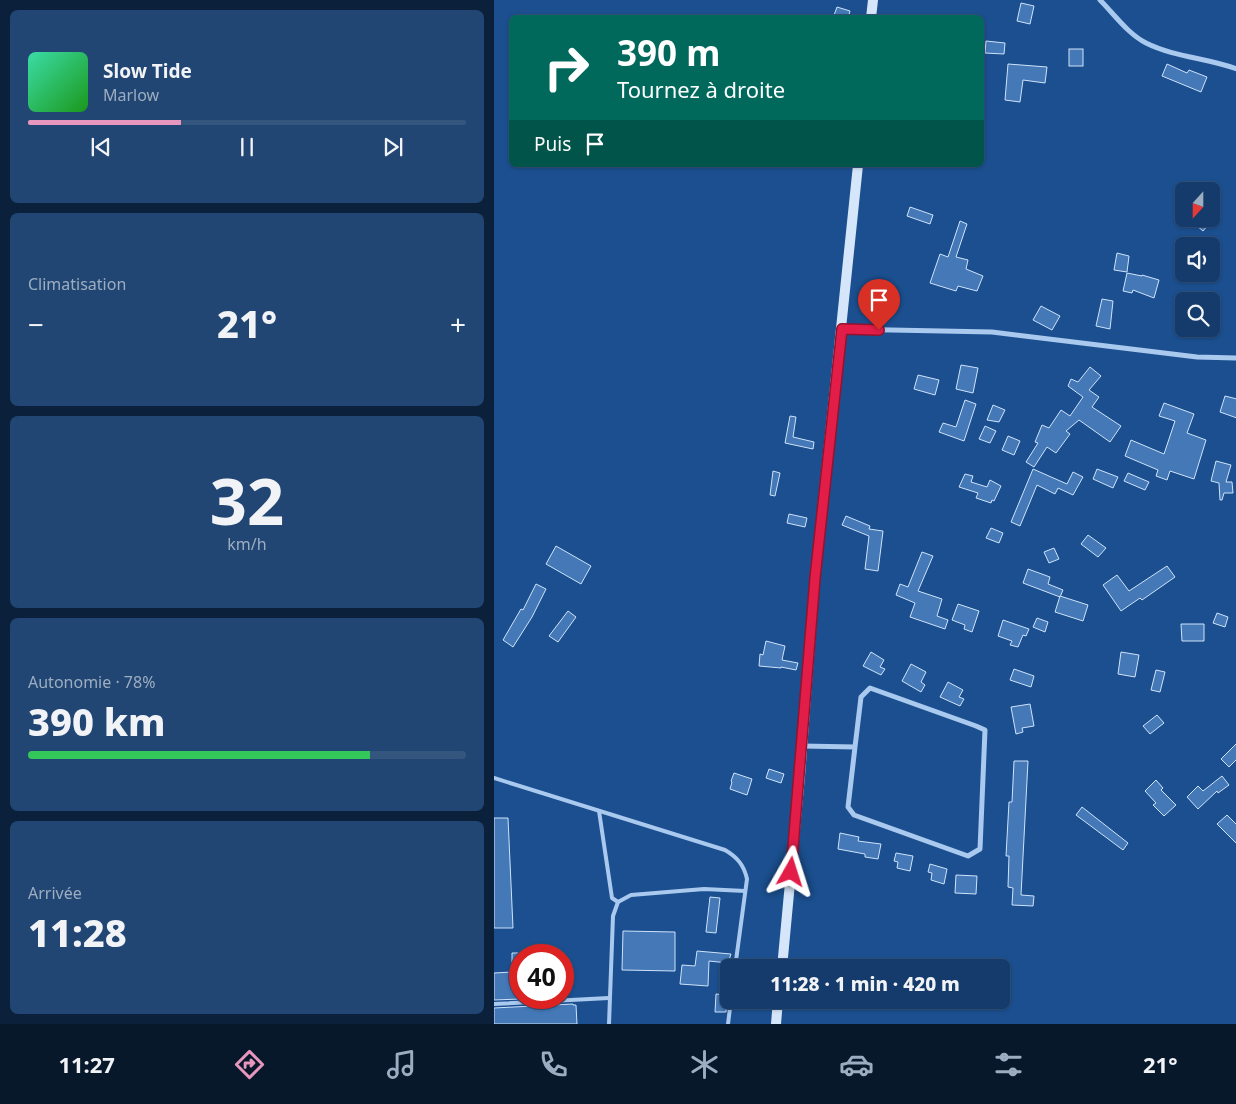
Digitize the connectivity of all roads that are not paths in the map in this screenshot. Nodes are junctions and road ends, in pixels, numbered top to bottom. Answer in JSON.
{"nodes":[{"id":1,"x":873,"y":0,"type":"edge"},
{"id":2,"x":1100,"y":0,"type":"edge"},
{"id":3,"x":872,"y":15,"type":"edge"},
{"id":4,"x":1236,"y":69,"type":"edge"},
{"id":5,"x":858,"y":167,"type":"edge"},
{"id":6,"x":842,"y":329,"type":"junction"},
{"id":7,"x":1236,"y":358,"type":"edge"},
{"id":8,"x":802,"y":746,"type":"junction"},
{"id":9,"x":856,"y":747,"type":"junction"},
{"id":10,"x":494,"y":778,"type":"edge"},
{"id":11,"x":600,"y":811,"type":"junction"},
{"id":12,"x":745,"y":891,"type":"junction"},
{"id":13,"x":618,"y":902,"type":"junction"},
{"id":14,"x":736,"y":959,"type":"edge"},
{"id":15,"x":783,"y":959,"type":"edge"},
{"id":16,"x":610,"y":998,"type":"junction"},
{"id":17,"x":494,"y":1004,"type":"edge"},
{"id":18,"x":730,"y":1009,"type":"edge"},
{"id":19,"x":777,"y":1009,"type":"edge"},
{"id":20,"x":608,"y":1024,"type":"edge"},
{"id":21,"x":728,"y":1024,"type":"edge"},
{"id":22,"x":776,"y":1024,"type":"edge"}],
"edges":[{"from":1,"to":3,"type":"street"},
{"from":2,"to":4,"type":"street"},
{"from":5,"to":6,"type":"street"},
{"from":6,"to":7,"type":"street"},
{"from":6,"to":8,"type":"street"},
{"from":8,"to":9,"type":"street"},
{"from":8,"to":15,"type":"street"},
{"from":9,"to":9,"type":"street"},
{"from":10,"to":11,"type":"lane"},
{"from":11,"to":12,"type":"lane"},
{"from":11,"to":13,"type":"lane"},
{"from":12,"to":13,"type":"lane"},
{"from":12,"to":14,"type":"lane"},
{"from":13,"to":16,"type":"lane"},
{"from":16,"to":17,"type":"lane"},
{"from":16,"to":20,"type":"lane"},
{"from":18,"to":21,"type":"lane"},
{"from":19,"to":22,"type":"street"}]}
